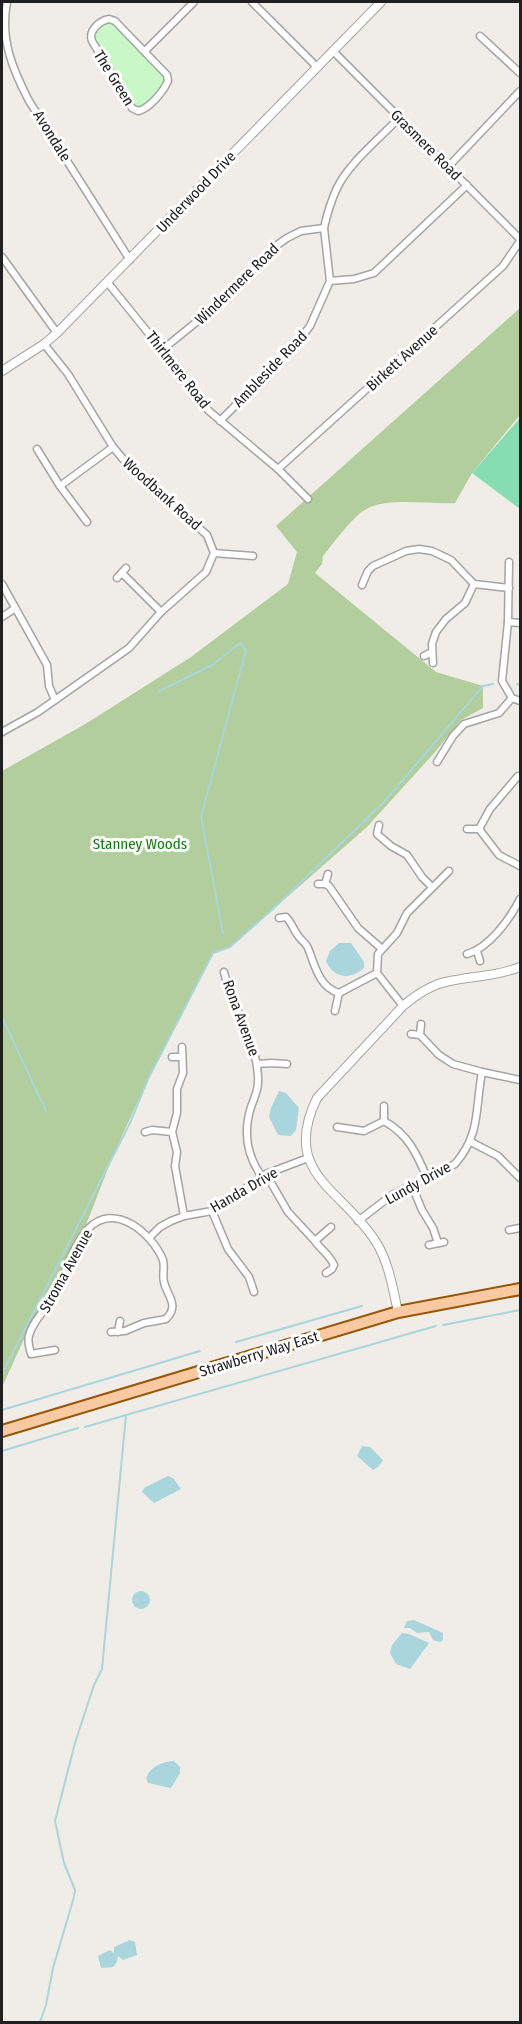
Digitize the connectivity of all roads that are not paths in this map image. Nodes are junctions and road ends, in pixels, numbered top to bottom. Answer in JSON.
{"nodes":[{"id":1,"x":7,"y":2,"type":"edge"},
{"id":2,"x":194,"y":2,"type":"edge"},
{"id":3,"x":252,"y":2,"type":"edge"},
{"id":4,"x":381,"y":2,"type":"edge"},
{"id":5,"x":480,"y":36,"type":"dead end"},
{"id":6,"x":145,"y":51,"type":"junction"},
{"id":7,"x":333,"y":51,"type":"junction"},
{"id":8,"x":317,"y":67,"type":"junction"},
{"id":9,"x":520,"y":73,"type":"edge"},
{"id":10,"x":520,"y":91,"type":"edge"},
{"id":11,"x":399,"y":118,"type":"junction"},
{"id":12,"x":448,"y":167,"type":"junction"},
{"id":13,"x":467,"y":185,"type":"junction"},
{"id":14,"x":324,"y":228,"type":"junction"},
{"id":15,"x":520,"y":240,"type":"edge"},
{"id":16,"x":2,"y":257,"type":"edge"},
{"id":17,"x":130,"y":260,"type":"junction"},
{"id":18,"x":330,"y":280,"type":"junction"},
{"id":19,"x":108,"y":283,"type":"junction"},
{"id":20,"x":57,"y":333,"type":"junction"},
{"id":21,"x":44,"y":344,"type":"junction"},
{"id":22,"x":162,"y":350,"type":"junction"},
{"id":23,"x":2,"y":371,"type":"edge"},
{"id":24,"x":220,"y":421,"type":"junction"},
{"id":25,"x":113,"y":447,"type":"junction"},
{"id":26,"x":37,"y":449,"type":"dead end"},
{"id":27,"x":278,"y":470,"type":"junction"},
{"id":28,"x":60,"y":486,"type":"junction"},
{"id":29,"x":308,"y":500,"type":"dead end"},
{"id":30,"x":87,"y":522,"type":"dead end"},
{"id":31,"x":213,"y":554,"type":"junction"},
{"id":32,"x":253,"y":556,"type":"dead end"},
{"id":33,"x":509,"y":562,"type":"dead end"},
{"id":34,"x":122,"y":573,"type":"dead end"},
{"id":35,"x":2,"y":584,"type":"edge"},
{"id":36,"x":474,"y":584,"type":"junction"},
{"id":37,"x":362,"y":585,"type":"dead end"},
{"id":38,"x":509,"y":588,"type":"junction"},
{"id":39,"x":14,"y":609,"type":"junction"},
{"id":40,"x":160,"y":612,"type":"junction"},
{"id":41,"x":2,"y":616,"type":"edge"},
{"id":42,"x":508,"y":622,"type":"junction"},
{"id":43,"x":520,"y":623,"type":"edge"},
{"id":44,"x":432,"y":652,"type":"junction"},
{"id":45,"x":423,"y":656,"type":"dead end"},
{"id":46,"x":433,"y":663,"type":"dead end"},
{"id":47,"x":512,"y":698,"type":"junction"},
{"id":48,"x":55,"y":700,"type":"junction"},
{"id":49,"x":520,"y":701,"type":"edge"},
{"id":50,"x":2,"y":732,"type":"edge"},
{"id":51,"x":437,"y":762,"type":"dead end"},
{"id":52,"x":518,"y":776,"type":"dead end"},
{"id":53,"x":379,"y":825,"type":"dead end"},
{"id":54,"x":467,"y":829,"type":"dead end"},
{"id":55,"x":479,"y":829,"type":"junction"},
{"id":56,"x":520,"y":866,"type":"edge"},
{"id":57,"x":449,"y":871,"type":"dead end"},
{"id":58,"x":328,"y":874,"type":"dead end"},
{"id":59,"x":432,"y":887,"type":"junction"},
{"id":60,"x":520,"y":899,"type":"edge"},
{"id":61,"x":285,"y":915,"type":"dead end"},
{"id":62,"x":382,"y":949,"type":"junction"},
{"id":63,"x":477,"y":951,"type":"junction"},
{"id":64,"x":467,"y":954,"type":"dead end"},
{"id":65,"x":480,"y":961,"type":"dead end"},
{"id":66,"x":520,"y":967,"type":"edge"},
{"id":67,"x":224,"y":972,"type":"dead end"},
{"id":68,"x":377,"y":973,"type":"junction"},
{"id":69,"x":339,"y":993,"type":"junction"},
{"id":70,"x":403,"y":1006,"type":"junction"},
{"id":71,"x":335,"y":1011,"type":"dead end"},
{"id":72,"x":421,"y":1024,"type":"dead end"},
{"id":73,"x":411,"y":1034,"type":"dead end"},
{"id":74,"x":420,"y":1035,"type":"junction"},
{"id":75,"x":182,"y":1047,"type":"dead end"},
{"id":76,"x":172,"y":1057,"type":"dead end"},
{"id":77,"x":183,"y":1057,"type":"junction"},
{"id":78,"x":287,"y":1064,"type":"dead end"},
{"id":79,"x":257,"y":1065,"type":"junction"},
{"id":80,"x":482,"y":1072,"type":"junction"},
{"id":81,"x":520,"y":1080,"type":"edge"},
{"id":82,"x":384,"y":1106,"type":"dead end"},
{"id":83,"x":384,"y":1121,"type":"junction"},
{"id":84,"x":337,"y":1127,"type":"dead end"},
{"id":85,"x":145,"y":1132,"type":"dead end"},
{"id":86,"x":172,"y":1132,"type":"junction"},
{"id":87,"x":471,"y":1142,"type":"junction"},
{"id":88,"x":308,"y":1158,"type":"junction"},
{"id":89,"x":264,"y":1175,"type":"junction"},
{"id":90,"x":427,"y":1178,"type":"junction"},
{"id":91,"x":520,"y":1178,"type":"edge"},
{"id":92,"x":412,"y":1186,"type":"junction"},
{"id":93,"x":212,"y":1211,"type":"junction"},
{"id":94,"x":184,"y":1216,"type":"junction"},
{"id":95,"x":358,"y":1221,"type":"junction"},
{"id":96,"x":331,"y":1227,"type":"dead end"},
{"id":97,"x":520,"y":1228,"type":"edge"},
{"id":98,"x":509,"y":1230,"type":"dead end"},
{"id":99,"x":149,"y":1239,"type":"junction"},
{"id":100,"x":315,"y":1241,"type":"junction"},
{"id":101,"x":429,"y":1245,"type":"dead end"},
{"id":102,"x":326,"y":1273,"type":"dead end"},
{"id":103,"x":520,"y":1289,"type":"edge"},
{"id":104,"x":254,"y":1292,"type":"dead end"},
{"id":105,"x":398,"y":1312,"type":"junction"},
{"id":106,"x":120,"y":1321,"type":"dead end"},
{"id":107,"x":111,"y":1332,"type":"dead end"},
{"id":108,"x":118,"y":1332,"type":"junction"},
{"id":109,"x":55,"y":1350,"type":"dead end"},
{"id":110,"x":2,"y":1431,"type":"edge"}],
"edges":[{"from":1,"to":17,"type":"street","name":"Avondale"},
{"from":2,"to":6,"type":"street"},
{"from":3,"to":8,"type":"street"},
{"from":4,"to":7,"type":"street","name":"Underwood Drive"},
{"from":5,"to":9,"type":"street"},
{"from":6,"to":6,"type":"street","name":"The Green"},
{"from":7,"to":8,"type":"street","name":"Underwood Drive"},
{"from":7,"to":11,"type":"street","name":"Grasmere Road"},
{"from":8,"to":17,"type":"street","name":"Underwood Drive"},
{"from":10,"to":12,"type":"street"},
{"from":11,"to":12,"type":"street","name":"Grasmere Road"},
{"from":11,"to":14,"type":"street"},
{"from":12,"to":13,"type":"street","name":"Grasmere Road"},
{"from":13,"to":15,"type":"street","name":"Grasmere Road"},
{"from":13,"to":18,"type":"street"},
{"from":14,"to":18,"type":"street","name":"Ambleside Road"},
{"from":14,"to":22,"type":"street","name":"Windermere Road"},
{"from":15,"to":27,"type":"street","name":"Birkett Avenue"},
{"from":16,"to":20,"type":"street"},
{"from":17,"to":19,"type":"street","name":"Underwood Drive"},
{"from":18,"to":24,"type":"street","name":"Ambleside Road"},
{"from":19,"to":20,"type":"street","name":"Underwood Drive"},
{"from":19,"to":22,"type":"street","name":"Thirlmere Road"},
{"from":20,"to":21,"type":"street","name":"Underwood Drive"},
{"from":21,"to":23,"type":"street","name":"Underwood Drive"},
{"from":21,"to":25,"type":"street","name":"Woodbank Road"},
{"from":22,"to":24,"type":"street","name":"Thirlmere Road"},
{"from":24,"to":27,"type":"street","name":"Thirlmere Road"},
{"from":25,"to":28,"type":"street"},
{"from":25,"to":31,"type":"street","name":"Woodbank Road"},
{"from":26,"to":28,"type":"street"},
{"from":27,"to":29,"type":"street","name":"Thirlmere Road"},
{"from":28,"to":30,"type":"street"},
{"from":31,"to":32,"type":"street"},
{"from":31,"to":40,"type":"street"},
{"from":33,"to":38,"type":"street"},
{"from":34,"to":40,"type":"street"},
{"from":35,"to":39,"type":"street"},
{"from":36,"to":37,"type":"street"},
{"from":36,"to":38,"type":"street"},
{"from":36,"to":44,"type":"street"},
{"from":38,"to":42,"type":"street"},
{"from":39,"to":41,"type":"street"},
{"from":39,"to":48,"type":"street"},
{"from":40,"to":48,"type":"street"},
{"from":42,"to":43,"type":"street"},
{"from":42,"to":47,"type":"street"},
{"from":44,"to":45,"type":"street"},
{"from":44,"to":46,"type":"street"},
{"from":47,"to":49,"type":"street"},
{"from":47,"to":51,"type":"street"},
{"from":48,"to":50,"type":"street"},
{"from":52,"to":55,"type":"street"},
{"from":53,"to":59,"type":"street"},
{"from":54,"to":55,"type":"street"},
{"from":55,"to":56,"type":"street"},
{"from":57,"to":59,"type":"street"},
{"from":58,"to":62,"type":"street"},
{"from":59,"to":62,"type":"street"},
{"from":60,"to":63,"type":"street"},
{"from":61,"to":69,"type":"street"},
{"from":62,"to":68,"type":"street"},
{"from":63,"to":64,"type":"street"},
{"from":63,"to":65,"type":"street"},
{"from":66,"to":70,"type":"street"},
{"from":67,"to":79,"type":"street","name":"Rona Avenue"},
{"from":68,"to":69,"type":"street"},
{"from":68,"to":70,"type":"street"},
{"from":69,"to":71,"type":"street"},
{"from":70,"to":88,"type":"street"},
{"from":72,"to":74,"type":"street"},
{"from":73,"to":74,"type":"street"},
{"from":74,"to":80,"type":"street"},
{"from":75,"to":77,"type":"street"},
{"from":76,"to":77,"type":"street"},
{"from":77,"to":86,"type":"street"},
{"from":78,"to":79,"type":"street","name":"Rona Avenue"},
{"from":79,"to":89,"type":"street","name":"Rona Avenue"},
{"from":80,"to":81,"type":"street"},
{"from":80,"to":87,"type":"street","name":"Lundy Drive"},
{"from":82,"to":83,"type":"street"},
{"from":83,"to":84,"type":"street"},
{"from":83,"to":90,"type":"street"},
{"from":85,"to":86,"type":"street"},
{"from":86,"to":94,"type":"street"},
{"from":87,"to":90,"type":"street","name":"Lundy Drive"},
{"from":87,"to":91,"type":"street"},
{"from":88,"to":89,"type":"street","name":"Handa Drive"},
{"from":88,"to":95,"type":"street"},
{"from":89,"to":93,"type":"street","name":"Handa Drive"},
{"from":89,"to":100,"type":"street","name":"Rona Avenue"},
{"from":90,"to":92,"type":"street","name":"Lundy Drive"},
{"from":92,"to":95,"type":"street","name":"Lundy Drive"},
{"from":92,"to":101,"type":"street"},
{"from":93,"to":94,"type":"street","name":"Handa Drive"},
{"from":93,"to":104,"type":"street"},
{"from":94,"to":99,"type":"street","name":"Handa Drive"},
{"from":95,"to":105,"type":"street"},
{"from":96,"to":100,"type":"street"},
{"from":97,"to":98,"type":"street"},
{"from":99,"to":108,"type":"street"},
{"from":99,"to":109,"type":"street","name":"Stroma Avenue"},
{"from":100,"to":102,"type":"street","name":"Rona Avenue"},
{"from":103,"to":105,"type":"main road","name":"Strawberry Way East"},
{"from":105,"to":110,"type":"main road","name":"Strawberry Way East"},
{"from":106,"to":108,"type":"street"},
{"from":107,"to":108,"type":"street"}]}
